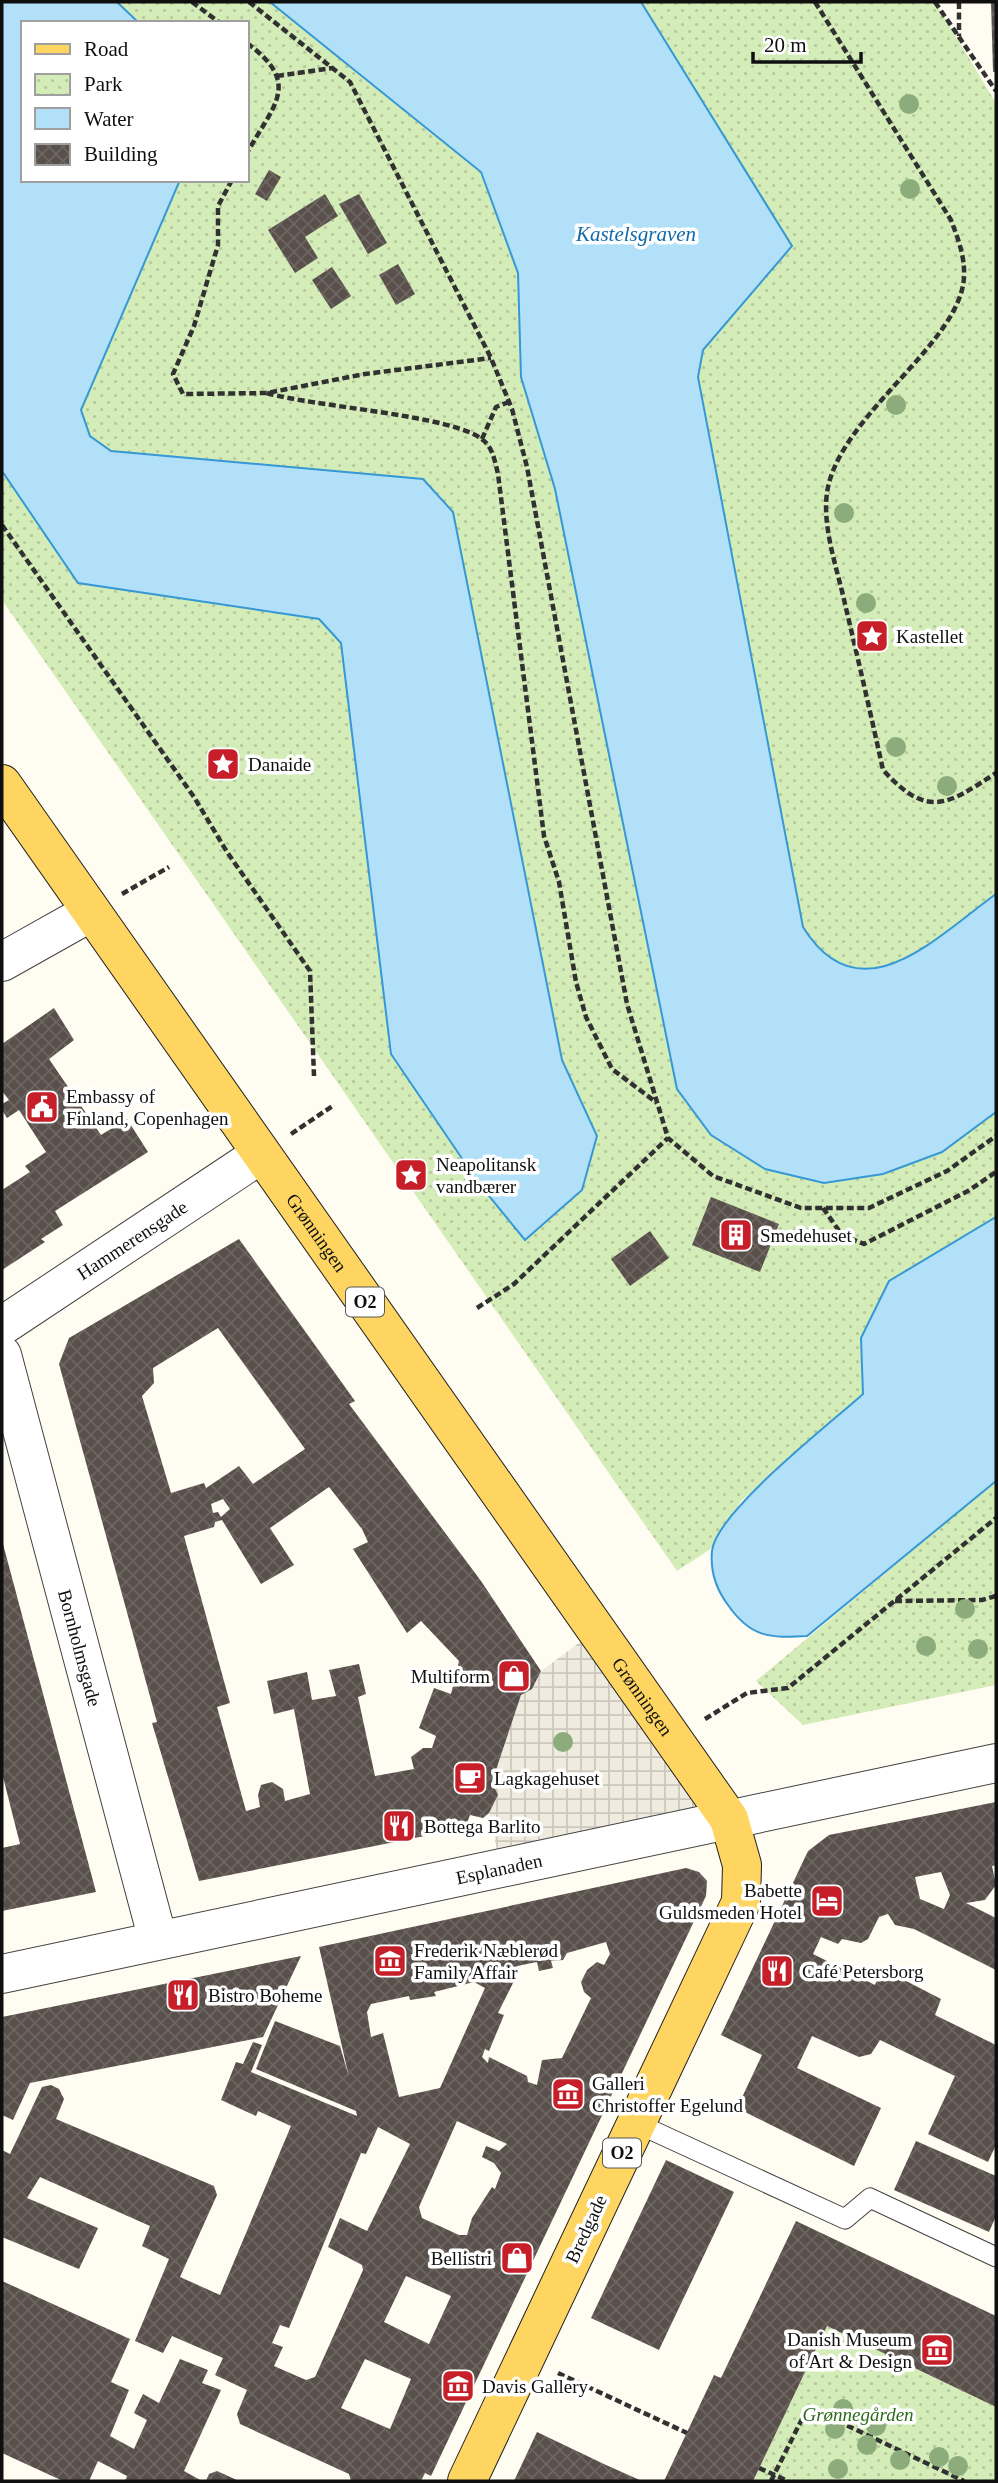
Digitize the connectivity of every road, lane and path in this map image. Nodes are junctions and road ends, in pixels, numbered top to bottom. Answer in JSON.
{"nodes":[{"id":1,"x":192,"y":2,"type":"edge"},
{"id":2,"x":250,"y":2,"type":"edge"},
{"id":3,"x":815,"y":2,"type":"edge"},
{"id":4,"x":935,"y":2,"type":"edge"},
{"id":5,"x":959,"y":2,"type":"edge"},
{"id":6,"x":217,"y":21,"type":"edge"},
{"id":7,"x":959,"y":37,"type":"junction"},
{"id":8,"x":248,"y":44,"type":"edge"},
{"id":9,"x":333,"y":68,"type":"junction"},
{"id":10,"x":277,"y":76,"type":"junction"},
{"id":11,"x":996,"y":91,"type":"edge"},
{"id":12,"x":248,"y":151,"type":"edge"},
{"id":13,"x":231,"y":182,"type":"edge"},
{"id":14,"x":491,"y":358,"type":"junction"},
{"id":15,"x":267,"y":393,"type":"junction"},
{"id":16,"x":509,"y":402,"type":"junction"},
{"id":17,"x":482,"y":439,"type":"junction"},
{"id":18,"x":2,"y":525,"type":"edge"},
{"id":19,"x":996,"y":773,"type":"edge"},
{"id":20,"x":2,"y":784,"type":"edge"},
{"id":21,"x":169,"y":867,"type":"dead end"},
{"id":22,"x":91,"y":912,"type":"junction"},
{"id":23,"x":2,"y":962,"type":"edge"},
{"id":24,"x":314,"y":1076,"type":"dead end"},
{"id":25,"x":657,"y":1102,"type":"junction"},
{"id":26,"x":334,"y":1105,"type":"dead end"},
{"id":27,"x":996,"y":1136,"type":"edge"},
{"id":28,"x":668,"y":1138,"type":"junction"},
{"id":29,"x":261,"y":1154,"type":"junction"},
{"id":30,"x":996,"y":1172,"type":"edge"},
{"id":31,"x":823,"y":1208,"type":"junction"},
{"id":32,"x":477,"y":1308,"type":"dead end"},
{"id":33,"x":2,"y":1326,"type":"edge"},
{"id":34,"x":2,"y":1355,"type":"edge"},
{"id":35,"x":996,"y":1518,"type":"edge"},
{"id":36,"x":996,"y":1596,"type":"edge"},
{"id":37,"x":894,"y":1601,"type":"junction"},
{"id":38,"x":673,"y":1740,"type":"junction"},
{"id":39,"x":996,"y":1763,"type":"edge"},
{"id":40,"x":729,"y":1819,"type":"junction"},
{"id":41,"x":158,"y":1940,"type":"junction"},
{"id":42,"x":2,"y":1973,"type":"edge"},
{"id":43,"x":636,"y":2123,"type":"junction"},
{"id":44,"x":996,"y":2257,"type":"edge"},
{"id":45,"x":525,"y":2358,"type":"junction"},
{"id":46,"x":687,"y":2433,"type":"dead end"},
{"id":47,"x":760,"y":2468,"type":"dead end"},
{"id":48,"x":775,"y":2475,"type":"junction"},
{"id":49,"x":467,"y":2481,"type":"edge"},
{"id":50,"x":771,"y":2481,"type":"edge"},
{"id":51,"x":788,"y":2481,"type":"edge"},
{"id":52,"x":964,"y":2481,"type":"edge"}],
"edges":[{"from":1,"to":6,"type":"path"},
{"from":2,"to":9,"type":"path"},
{"from":3,"to":19,"type":"path"},
{"from":4,"to":7,"type":"path"},
{"from":5,"to":7,"type":"path"},
{"from":7,"to":11,"type":"path"},
{"from":8,"to":10,"type":"path"},
{"from":9,"to":10,"type":"path"},
{"from":9,"to":14,"type":"path"},
{"from":10,"to":12,"type":"path"},
{"from":13,"to":15,"type":"path"},
{"from":14,"to":15,"type":"path"},
{"from":14,"to":16,"type":"path"},
{"from":15,"to":17,"type":"path"},
{"from":16,"to":17,"type":"path"},
{"from":16,"to":25,"type":"path"},
{"from":17,"to":25,"type":"path"},
{"from":18,"to":24,"type":"path"},
{"from":20,"to":22,"type":"main road","name":"Grønningen","number":"O2"},
{"from":21,"to":22,"type":"path"},
{"from":22,"to":23,"type":"street"},
{"from":22,"to":29,"type":"main road","name":"Grønningen","number":"O2"},
{"from":25,"to":28,"type":"path"},
{"from":26,"to":29,"type":"path"},
{"from":27,"to":31,"type":"path"},
{"from":28,"to":31,"type":"path"},
{"from":28,"to":32,"type":"path"},
{"from":29,"to":33,"type":"street","name":"Hammerensgade"},
{"from":29,"to":38,"type":"main road","name":"Grønningen","number":"O2"},
{"from":30,"to":31,"type":"path"},
{"from":34,"to":41,"type":"street","name":"Bornholmsgade"},
{"from":35,"to":37,"type":"path"},
{"from":36,"to":37,"type":"path"},
{"from":37,"to":38,"type":"path"},
{"from":38,"to":40,"type":"main road","name":"Grønningen","number":"O2"},
{"from":39,"to":40,"type":"street","name":"Esplanaden"},
{"from":40,"to":41,"type":"street","name":"Esplanaden"},
{"from":40,"to":43,"type":"main road","name":"Bredgade","number":"O2"},
{"from":41,"to":42,"type":"street","name":"Esplanaden"},
{"from":43,"to":44,"type":"lane"},
{"from":43,"to":45,"type":"main road","name":"Bredgade","number":"O2"},
{"from":45,"to":46,"type":"path"},
{"from":45,"to":49,"type":"main road","name":"Bredgade","number":"O2"},
{"from":47,"to":48,"type":"path"},
{"from":48,"to":50,"type":"path"},
{"from":48,"to":51,"type":"path"},
{"from":48,"to":52,"type":"path"}]}
